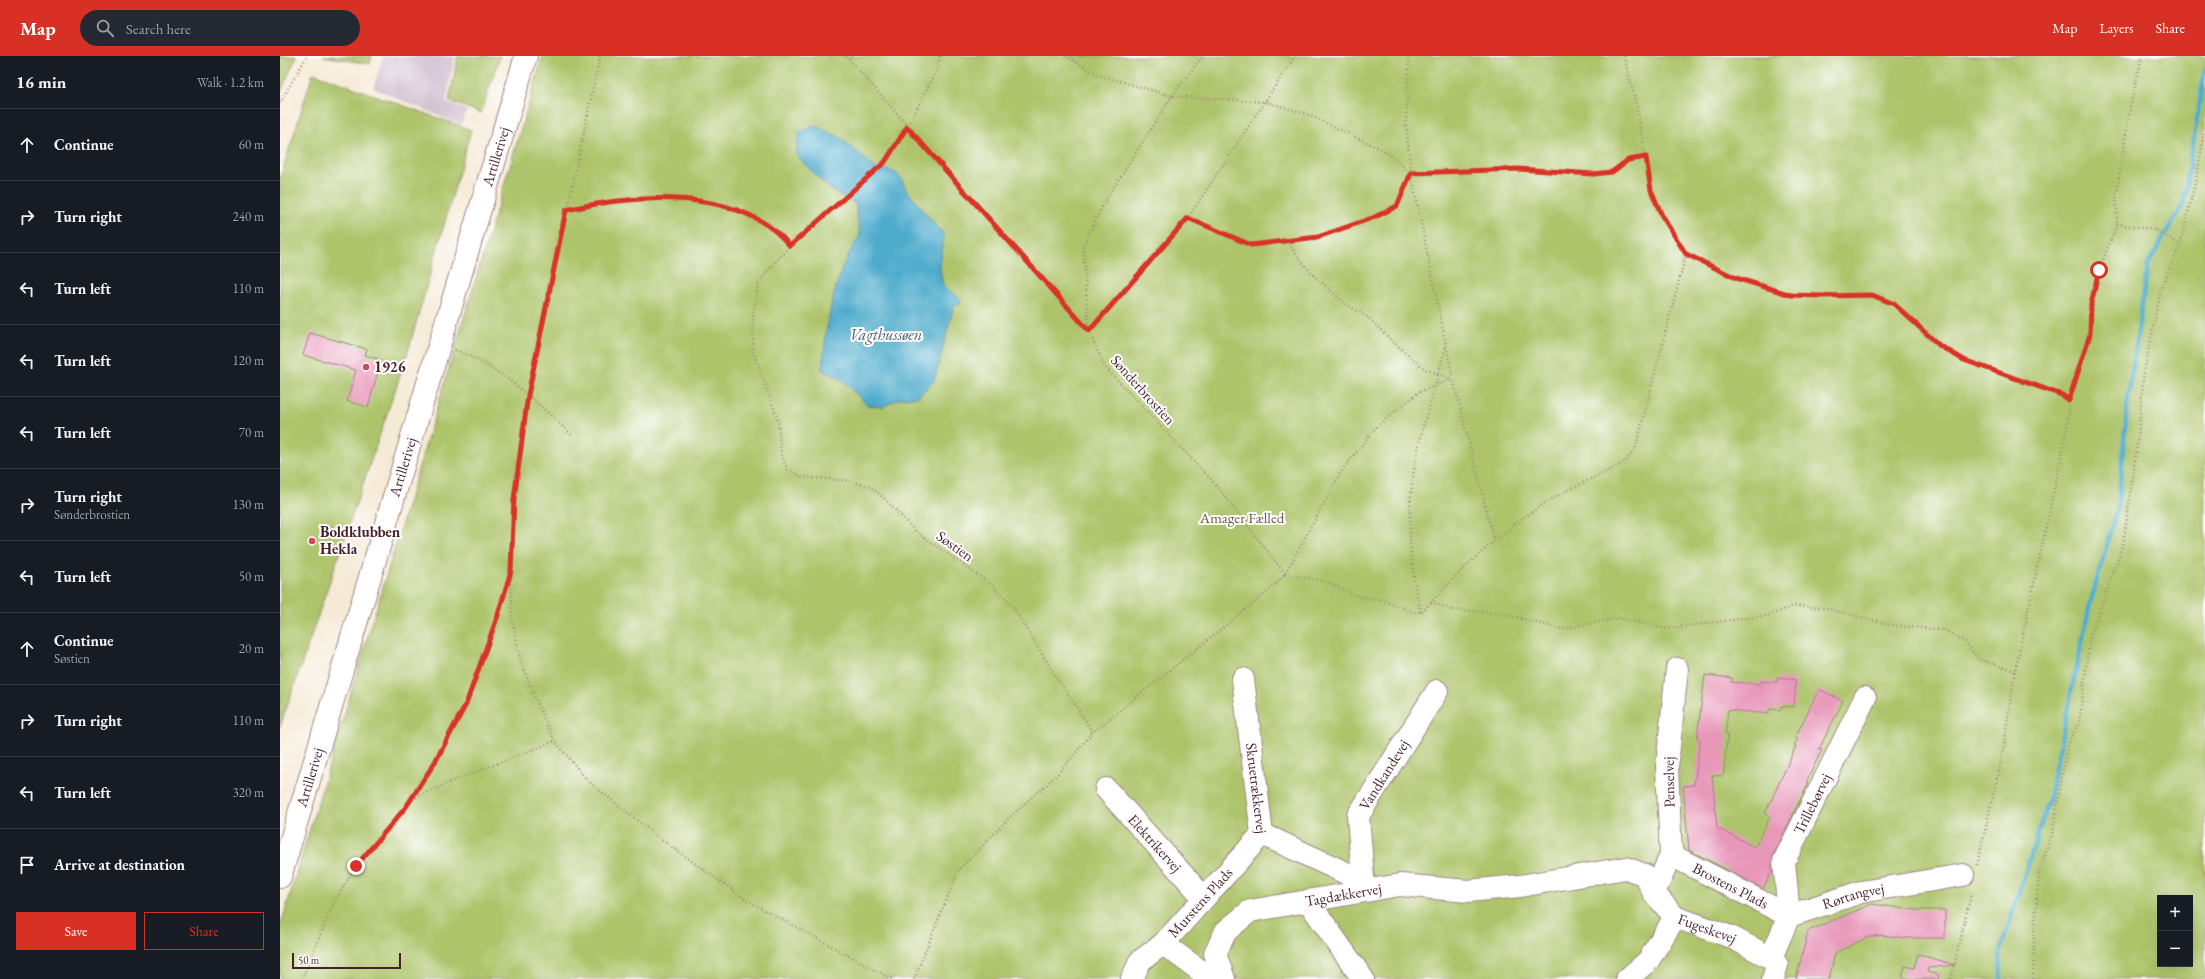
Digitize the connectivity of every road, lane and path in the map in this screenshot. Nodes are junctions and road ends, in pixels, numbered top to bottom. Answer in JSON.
{"nodes":[{"id":1,"x":307,"y":56,"type":"edge"},
{"id":2,"x":526,"y":56,"type":"edge"},
{"id":3,"x":600,"y":56,"type":"edge"},
{"id":4,"x":846,"y":56,"type":"edge"},
{"id":5,"x":940,"y":56,"type":"edge"},
{"id":6,"x":1066,"y":56,"type":"edge"},
{"id":7,"x":1203,"y":56,"type":"edge"},
{"id":8,"x":1295,"y":56,"type":"edge"},
{"id":9,"x":1409,"y":56,"type":"edge"},
{"id":10,"x":1624,"y":56,"type":"edge"},
{"id":11,"x":2142,"y":56,"type":"edge"},
{"id":12,"x":1172,"y":96,"type":"junction"},
{"id":13,"x":1266,"y":102,"type":"junction"},
{"id":14,"x":280,"y":103,"type":"edge"},
{"id":15,"x":907,"y":127,"type":"junction"},
{"id":16,"x":2205,"y":129,"type":"edge"},
{"id":17,"x":1646,"y":157,"type":"junction"},
{"id":18,"x":1411,"y":173,"type":"junction"},
{"id":19,"x":566,"y":210,"type":"junction"},
{"id":20,"x":1188,"y":218,"type":"junction"},
{"id":21,"x":2117,"y":224,"type":"junction"},
{"id":22,"x":1286,"y":240,"type":"junction"},
{"id":23,"x":2180,"y":245,"type":"junction"},
{"id":24,"x":790,"y":246,"type":"junction"},
{"id":25,"x":1686,"y":254,"type":"junction"},
{"id":26,"x":1089,"y":331,"type":"junction"},
{"id":27,"x":440,"y":344,"type":"junction"},
{"id":28,"x":1446,"y":346,"type":"junction"},
{"id":29,"x":1439,"y":373,"type":"junction"},
{"id":30,"x":1453,"y":379,"type":"junction"},
{"id":31,"x":1435,"y":386,"type":"junction"},
{"id":32,"x":528,"y":395,"type":"junction"},
{"id":33,"x":2069,"y":400,"type":"junction"},
{"id":34,"x":573,"y":436,"type":"dead end"},
{"id":35,"x":1494,"y":540,"type":"junction"},
{"id":36,"x":511,"y":571,"type":"junction"},
{"id":37,"x":1285,"y":574,"type":"junction"},
{"id":38,"x":1431,"y":602,"type":"junction"},
{"id":39,"x":1422,"y":612,"type":"junction"},
{"id":40,"x":1677,"y":668,"type":"dead end"},
{"id":41,"x":2015,"y":671,"type":"junction"},
{"id":42,"x":1243,"y":679,"type":"dead end"},
{"id":43,"x":1437,"y":691,"type":"dead end"},
{"id":44,"x":1865,"y":698,"type":"dead end"},
{"id":45,"x":1093,"y":732,"type":"junction"},
{"id":46,"x":555,"y":741,"type":"junction"},
{"id":47,"x":1106,"y":789,"type":"dead end"},
{"id":48,"x":411,"y":800,"type":"junction"},
{"id":49,"x":1262,"y":834,"type":"junction"},
{"id":50,"x":1671,"y":855,"type":"junction"},
{"id":51,"x":280,"y":877,"type":"edge"},
{"id":52,"x":1970,"y":878,"type":"junction"},
{"id":53,"x":1363,"y":886,"type":"junction"},
{"id":54,"x":1520,"y":886,"type":"joint"},
{"id":55,"x":1654,"y":893,"type":"junction"},
{"id":56,"x":1204,"y":898,"type":"junction"},
{"id":57,"x":1308,"y":901,"type":"junction"},
{"id":58,"x":1789,"y":916,"type":"junction"},
{"id":59,"x":1675,"y":917,"type":"junction"},
{"id":60,"x":1163,"y":944,"type":"junction"},
{"id":61,"x":1771,"y":958,"type":"junction"},
{"id":62,"x":302,"y":979,"type":"edge"},
{"id":63,"x":892,"y":979,"type":"edge"},
{"id":64,"x":914,"y":979,"type":"edge"},
{"id":65,"x":1132,"y":979,"type":"edge"},
{"id":66,"x":1212,"y":979,"type":"edge"},
{"id":67,"x":1224,"y":979,"type":"edge"},
{"id":68,"x":1363,"y":979,"type":"edge"},
{"id":69,"x":1627,"y":979,"type":"edge"},
{"id":70,"x":1773,"y":979,"type":"edge"},
{"id":71,"x":1951,"y":979,"type":"edge"},
{"id":72,"x":2033,"y":979,"type":"edge"}],
"edges":[{"from":1,"to":14,"type":"path"},
{"from":2,"to":27,"type":"street","name":"Artillerivej"},
{"from":3,"to":19,"type":"path"},
{"from":4,"to":15,"type":"path","name":"Sønderbrostien"},
{"from":5,"to":15,"type":"path","name":"Søstien"},
{"from":6,"to":12,"type":"path"},
{"from":7,"to":12,"type":"path"},
{"from":8,"to":13,"type":"path"},
{"from":9,"to":18,"type":"path"},
{"from":10,"to":17,"type":"path"},
{"from":11,"to":21,"type":"path"},
{"from":12,"to":13,"type":"path"},
{"from":12,"to":26,"type":"path"},
{"from":13,"to":18,"type":"path"},
{"from":13,"to":20,"type":"path"},
{"from":15,"to":24,"type":"path","name":"Søstien"},
{"from":15,"to":26,"type":"path","name":"Sønderbrostien"},
{"from":16,"to":23,"type":"path"},
{"from":17,"to":18,"type":"path"},
{"from":17,"to":25,"type":"path"},
{"from":18,"to":22,"type":"path"},
{"from":18,"to":28,"type":"path"},
{"from":19,"to":24,"type":"path"},
{"from":19,"to":32,"type":"path"},
{"from":20,"to":22,"type":"path"},
{"from":20,"to":26,"type":"path"},
{"from":21,"to":23,"type":"path"},
{"from":21,"to":33,"type":"path"},
{"from":22,"to":29,"type":"path"},
{"from":23,"to":72,"type":"path"},
{"from":24,"to":45,"type":"path","name":"Søstien"},
{"from":25,"to":33,"type":"path"},
{"from":25,"to":35,"type":"path"},
{"from":26,"to":37,"type":"path","name":"Sønderbrostien"},
{"from":27,"to":32,"type":"path"},
{"from":27,"to":51,"type":"street","name":"Artillerivej"},
{"from":28,"to":29,"type":"path"},
{"from":28,"to":30,"type":"path"},
{"from":29,"to":30,"type":"path"},
{"from":29,"to":31,"type":"path"},
{"from":30,"to":31,"type":"path"},
{"from":30,"to":35,"type":"path"},
{"from":31,"to":37,"type":"path"},
{"from":31,"to":39,"type":"path"},
{"from":32,"to":34,"type":"path"},
{"from":32,"to":36,"type":"path"},
{"from":33,"to":41,"type":"path"},
{"from":35,"to":38,"type":"path"},
{"from":36,"to":46,"type":"path"},
{"from":36,"to":48,"type":"path"},
{"from":37,"to":39,"type":"path"},
{"from":37,"to":45,"type":"path"},
{"from":38,"to":39,"type":"path"},
{"from":38,"to":41,"type":"path"},
{"from":40,"to":50,"type":"street","name":"Penselvej"},
{"from":41,"to":52,"type":"path"},
{"from":42,"to":49,"type":"street","name":"Skruetrækkervej"},
{"from":43,"to":53,"type":"street","name":"Vandkandevej"},
{"from":44,"to":58,"type":"street","name":"Trillebørvej"},
{"from":45,"to":64,"type":"path"},
{"from":46,"to":48,"type":"path"},
{"from":46,"to":63,"type":"path"},
{"from":47,"to":56,"type":"street","name":"Elektrikervej"},
{"from":48,"to":62,"type":"path"},
{"from":49,"to":53,"type":"street","name":"Skruetrækkervej"},
{"from":49,"to":56,"type":"street","name":"Murstens Plads"},
{"from":50,"to":55,"type":"street","name":"Penselvej"},
{"from":50,"to":58,"type":"street","name":"Brostens Plads"},
{"from":52,"to":58,"type":"street","name":"Rørtangvej"},
{"from":52,"to":71,"type":"path"},
{"from":53,"to":54,"type":"street","name":"Tagdækkervej"},
{"from":53,"to":57,"type":"street","name":"Tagdækkervej"},
{"from":54,"to":55,"type":"street","name":"Fugeskevej"},
{"from":55,"to":59,"type":"street","name":"Fugeskevej"},
{"from":56,"to":60,"type":"street","name":"Murstens Plads"},
{"from":57,"to":67,"type":"street","name":"Tagdækkervej"},
{"from":57,"to":68,"type":"street"},
{"from":58,"to":61,"type":"street"},
{"from":59,"to":61,"type":"street","name":"Fugeskevej"},
{"from":59,"to":69,"type":"street"},
{"from":60,"to":65,"type":"street"},
{"from":60,"to":66,"type":"street","name":"Murstens Plads"},
{"from":61,"to":70,"type":"street"}]}
